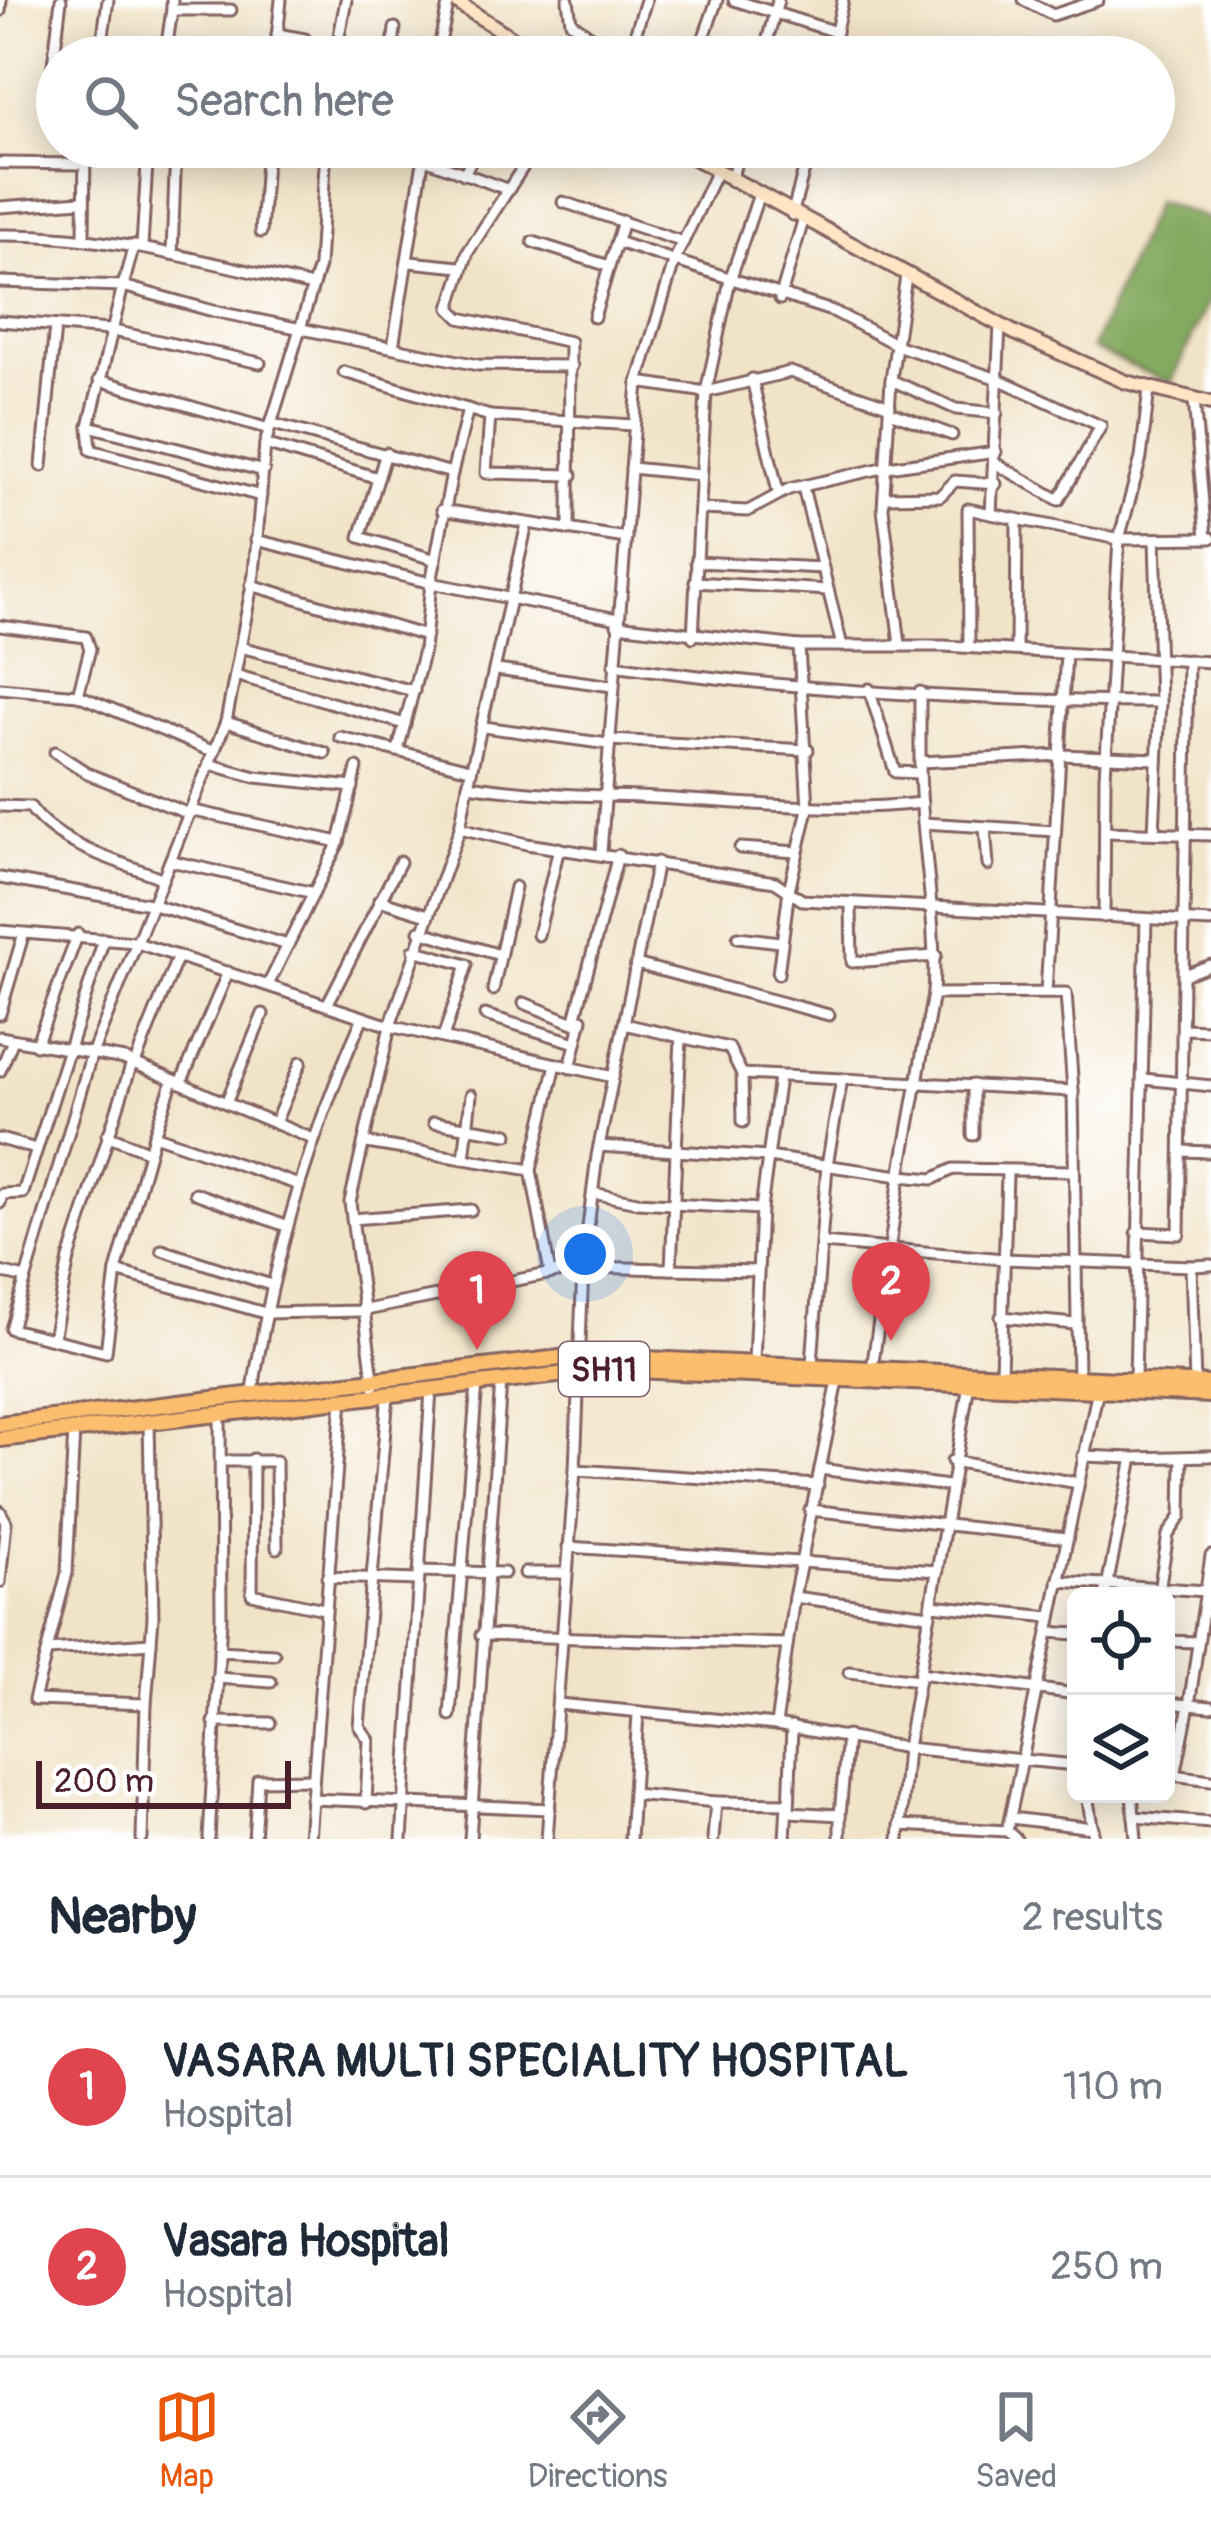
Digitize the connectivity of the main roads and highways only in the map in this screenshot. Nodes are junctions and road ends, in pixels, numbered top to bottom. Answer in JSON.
{"nodes":[{"id":1,"x":576,"y":1365,"type":"junction"},
{"id":2,"x":872,"y":1371,"type":"junction"},
{"id":3,"x":1099,"y":1383,"type":"junction"},
{"id":4,"x":1203,"y":1383,"type":"edge"},
{"id":5,"x":378,"y":1391,"type":"junction"},
{"id":6,"x":1211,"y":1396,"type":"edge"},
{"id":7,"x":0,"y":1424,"type":"edge"},
{"id":8,"x":0,"y":1439,"type":"edge"}],
"edges":[{"from":1,"to":2,"type":"main road","number":"SH11"},
{"from":1,"to":2,"type":"main road","number":"SH11"},
{"from":1,"to":5,"type":"main road","number":"SH11"},
{"from":1,"to":5,"type":"main road","number":"SH11"},
{"from":2,"to":3,"type":"main road","number":"SH11"},
{"from":2,"to":3,"type":"main road","number":"SH11"},
{"from":3,"to":4,"type":"main road","number":"SH11"},
{"from":3,"to":6,"type":"main road","number":"SH11"},
{"from":5,"to":7,"type":"main road","number":"SH11"},
{"from":5,"to":8,"type":"main road","number":"SH11"}]}
